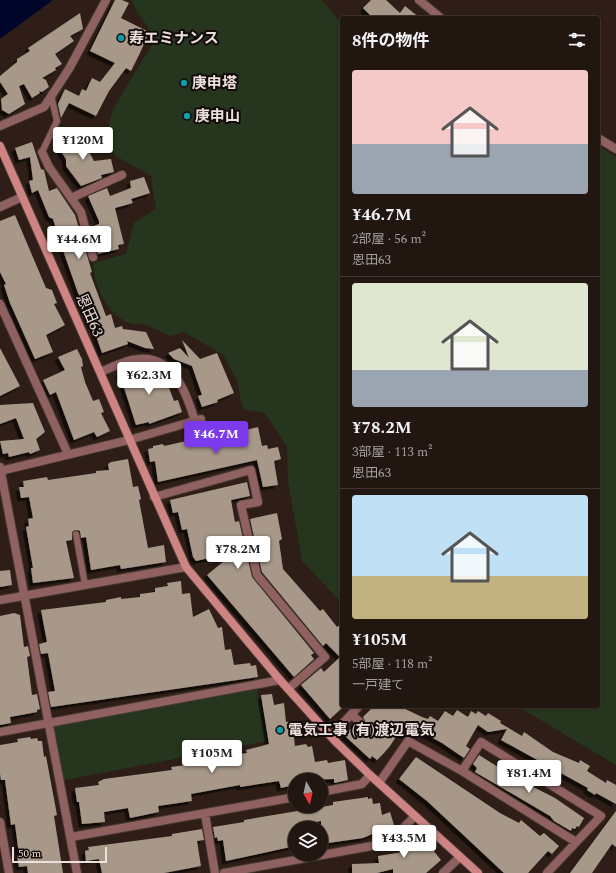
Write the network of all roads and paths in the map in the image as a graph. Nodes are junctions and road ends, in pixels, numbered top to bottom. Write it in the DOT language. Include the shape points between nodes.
graph roads {
  1 [pos="106,0"];
  2 [pos="419,0"];
  3 [pos="439,16"];
  4 [pos="51,95"];
  5 [pos="0,126"];
  6 [pos="600,139"];
  7 [pos="0,146"];
  8 [pos="616,149"];
  9 [pos="42,152"];
  10 [pos="122,174"];
  11 [pos="22,197"];
  12 [pos="71,198"];
  13 [pos="0,207"];
  14 [pos="93,257"];
  15 [pos="0,304"];
  16 [pos="100,372"];
  17 [pos="130,440"];
  18 [pos="68,454"];
  19 [pos="1,469"];
  20 [pos="154,496"];
  21 [pos="76,534"];
  22 [pos="186,567"];
  23 [pos="85,585"];
  24 [pos="24,596"];
  25 [pos="0,600"];
  26 [pos="280,680"];
  27 [pos="288,688"];
  28 [pos="357,708"];
  29 [pos="352,715"];
  30 [pos="360,722"];
  31 [pos="49,723"];
  32 [pos="0,732"];
  33 [pos="331,736"];
  34 [pos="462,771"];
  35 [pos="370,775"];
  36 [pos="379,783"];
  37 [pos="328,791"];
  38 [pos="288,798"];
  39 [pos="205,814"];
  40 [pos="415,816"];
  41 [pos="0,822"];
  42 [pos="70,837"];
  43 [pos="576,842"];
  44 [pos="460,856"];
  45 [pos="9,873"];
  46 [pos="77,873"];
  47 [pos="215,873"];
  48 [pos="224,873"];
  49 [pos="443,873"];
  50 [pos="478,873"];
  51 [pos="547,873"];
  1 -- 4 [label="street" via="69,69"];
  2 -- 3 [label="street"];
  4 -- 5 [label="street" via="44,107"];
  4 -- 9 [label="lane" via="57,121"];
  6 -- 8 [label="street"];
  7 -- 11 [label="street, 恩田63 / 恩田63"];
  9 -- 12 [label="street" via="49,167"];
  10 -- 12 [label="street"];
  11 -- 13 [label="street"];
  11 -- 16 [label="street, 恩田63 / 恩田63"];
  12 -- 14 [label="street" via="81,212"];
  15 -- 18 [label="street"];
  16 -- 17 [label="street, 恩田63 / 恩田63"];
  16 -- 17 [label="street" via="137,359 154,360 167,368 183,386 198,420"];
  17 -- 18 [label="street"];
  17 -- 20 [label="street, 恩田63 / 恩田63"];
  18 -- 19 [label="street"];
  19 -- 24 [label="street"];
  20 -- 22 [label="street, 恩田63"];
  20 -- 27 [label="street" via="251,470 258,502 241,505 257,575 325,657"];
  21 -- 23 [label="lane"];
  22 -- 23 [label="street"];
  22 -- 26 [label="street, 恩田63"];
  23 -- 24 [label="street"];
  24 -- 25 [label="street"];
  24 -- 31 [label="street"];
  26 -- 27 [label="street, 恩田63"];
  26 -- 31 [label="street"];
  27 -- 33 [label="street, 恩田63"];
  28 -- 29 [label="street"];
  29 -- 30 [label="street"];
  29 -- 33 [label="street"];
  31 -- 32 [label="street"];
  31 -- 42 [label="street"];
  33 -- 35 [label="street, 恩田63"];
  34 -- 36 [label="street" via="408,741"];
  34 -- 43 [label="street"];
  34 -- 43 [label="street" via="481,742 601,816"];
  35 -- 36 [label="street, 恩田63"];
  35 -- 37 [label="street" via="362,784"];
  36 -- 40 [label="street, 恩田63"];
  38 -- 39 [label="street"];
  39 -- 42 [label="street"];
  39 -- 47 [label="street"];
  40 -- 44 [label="street, 恩田63"];
  40 -- 48 [label="street" via="397,834 377,845"];
  41 -- 45 [label="street"];
  42 -- 46 [label="street"];
  43 -- 51 [label="street"];
  44 -- 49 [label="street"];
  44 -- 50 [label="street, 恩田63"];
}
